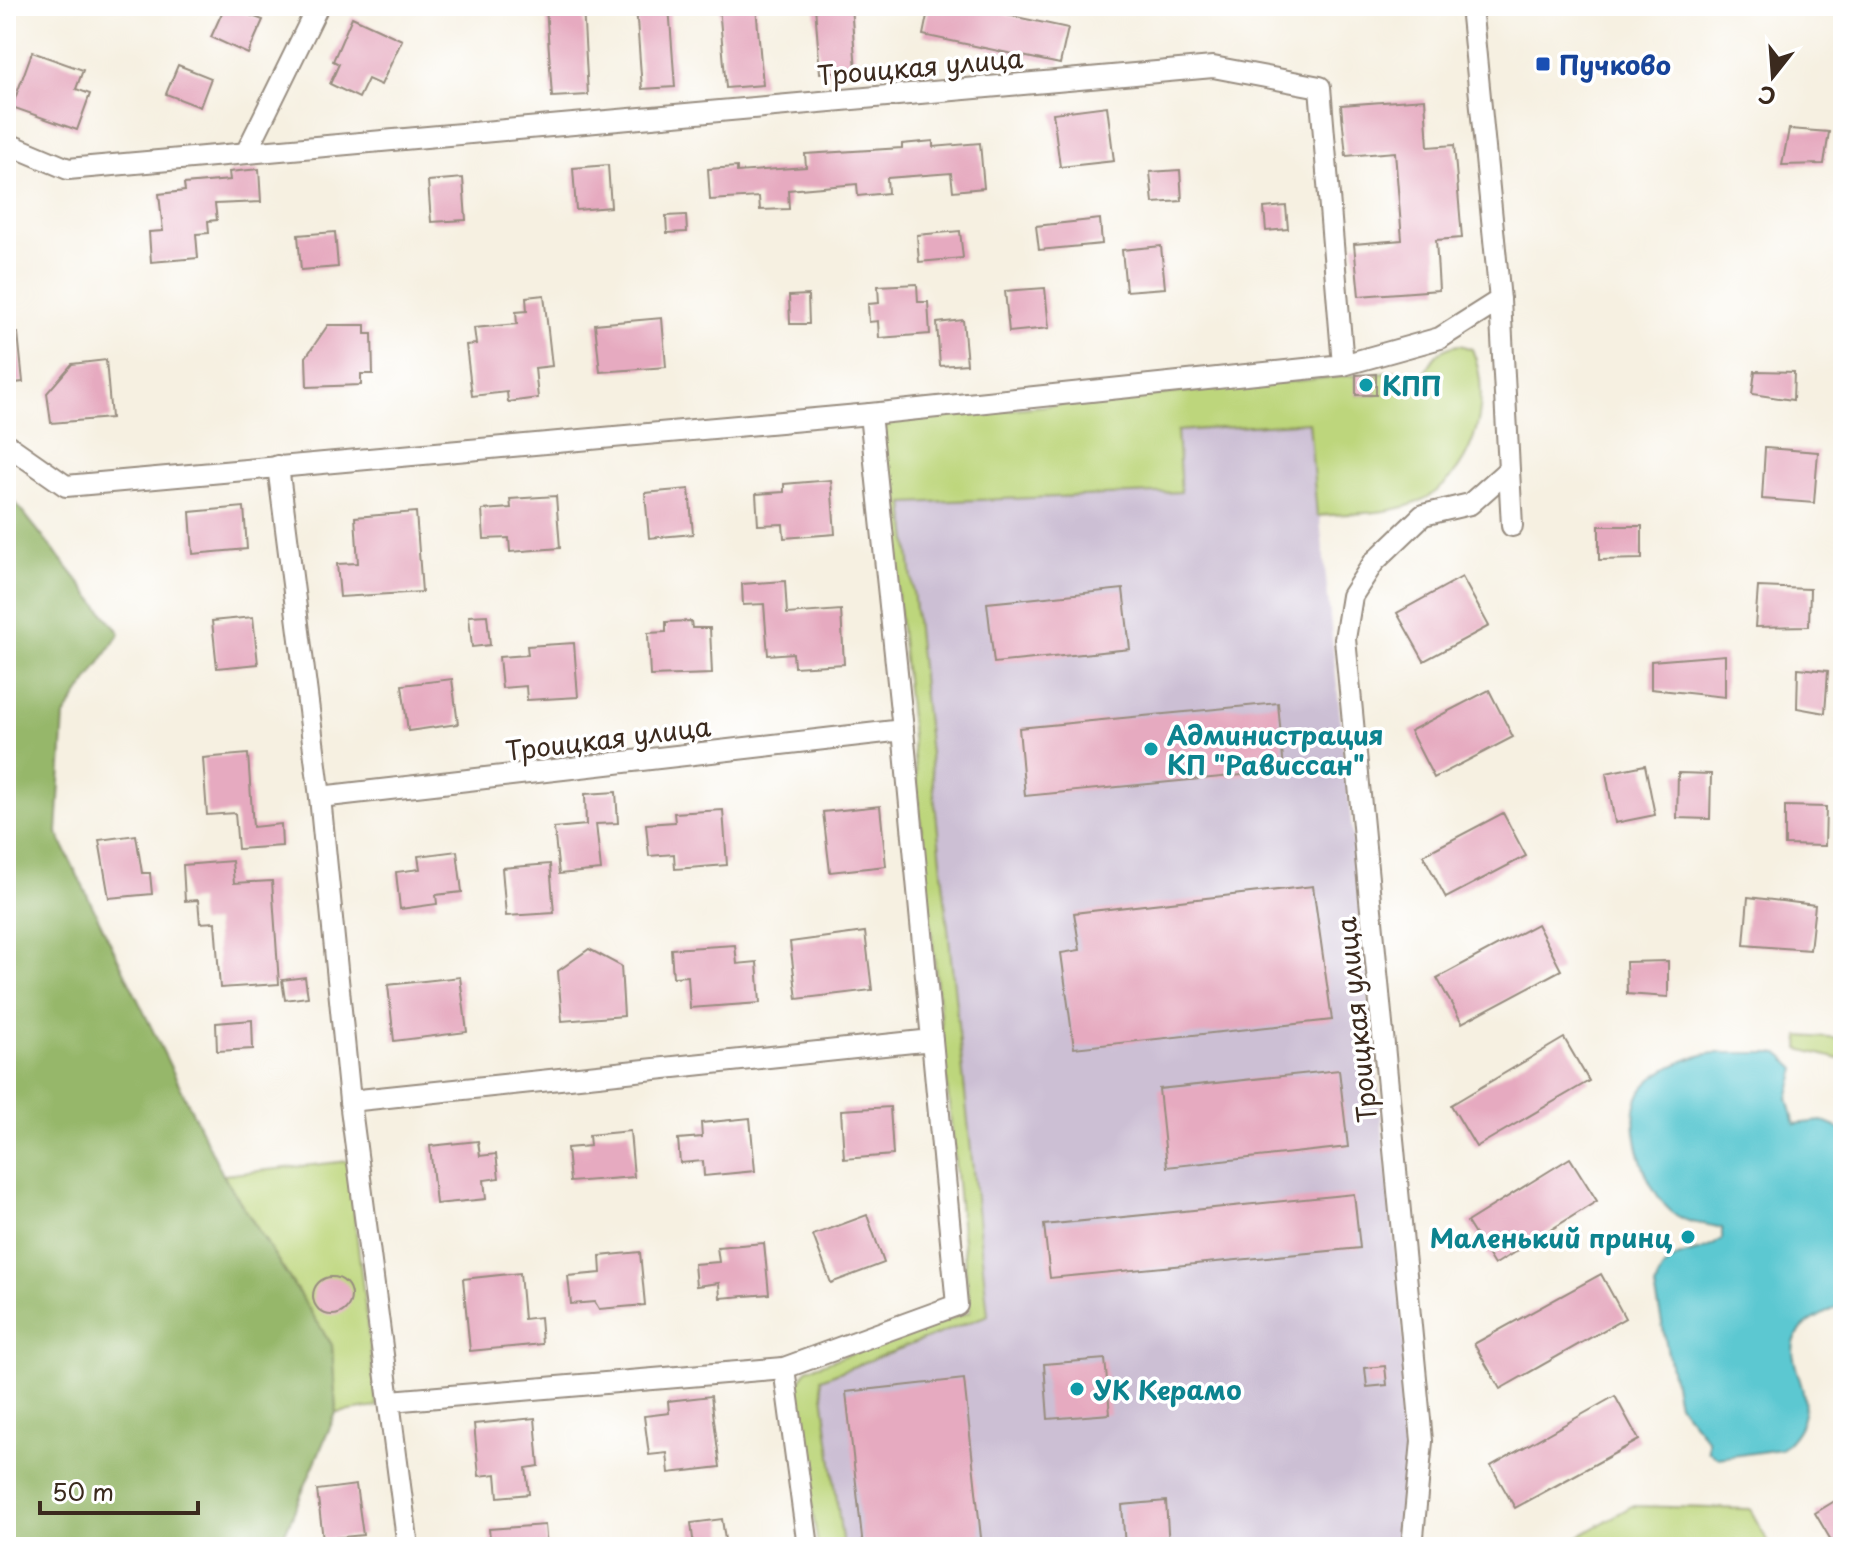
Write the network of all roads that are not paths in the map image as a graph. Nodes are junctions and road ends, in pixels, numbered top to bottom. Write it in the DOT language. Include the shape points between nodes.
graph roads {
  1 [pos="318,6"];
  2 [pos="1471,6"];
  3 [pos="6,143"];
  4 [pos="246,153"];
  5 [pos="1500,300"];
  6 [pos="1343,365"];
  7 [pos="870,414"];
  8 [pos="6,444"];
  9 [pos="278,466"];
  10 [pos="1506,472"];
  11 [pos="1512,526"];
  12 [pos="903,730"];
  13 [pos="320,797"];
  14 [pos="932,1040"];
  15 [pos="350,1101"];
  16 [pos="784,1368"];
  17 [pos="390,1401"];
  18 [pos="408,1547"];
  19 [pos="808,1547"];
  20 [pos="1412,1547"];
  1 -- 4 [label="street"];
  2 -- 5 [label="street"];
  3 -- 4 [label="street, Троицкая улица" via="68,169"];
  4 -- 6 [label="street, Троицкая улица" via="1213,67 1320,87"];
  5 -- 6 [label="street" via="1440,338"];
  5 -- 10 [label="street"];
  6 -- 7 [label="street"];
  7 -- 9 [label="street"];
  7 -- 12 [label="street"];
  8 -- 9 [label="street" via="66,486"];
  9 -- 13 [label="street"];
  10 -- 11 [label="street"];
  10 -- 20 [label="street, Троицкая улица" via="1470,504 1423,515 1374,562 1352,596 1345,639 1422,1441"];
  12 -- 13 [label="street, Троицкая улица"];
  12 -- 14 [label="street"];
  13 -- 15 [label="street"];
  14 -- 15 [label="street"];
  14 -- 16 [label="street" via="957,1305"];
  15 -- 17 [label="street"];
  16 -- 17 [label="street"];
  16 -- 19 [label="street"];
  17 -- 18 [label="street"];
}
